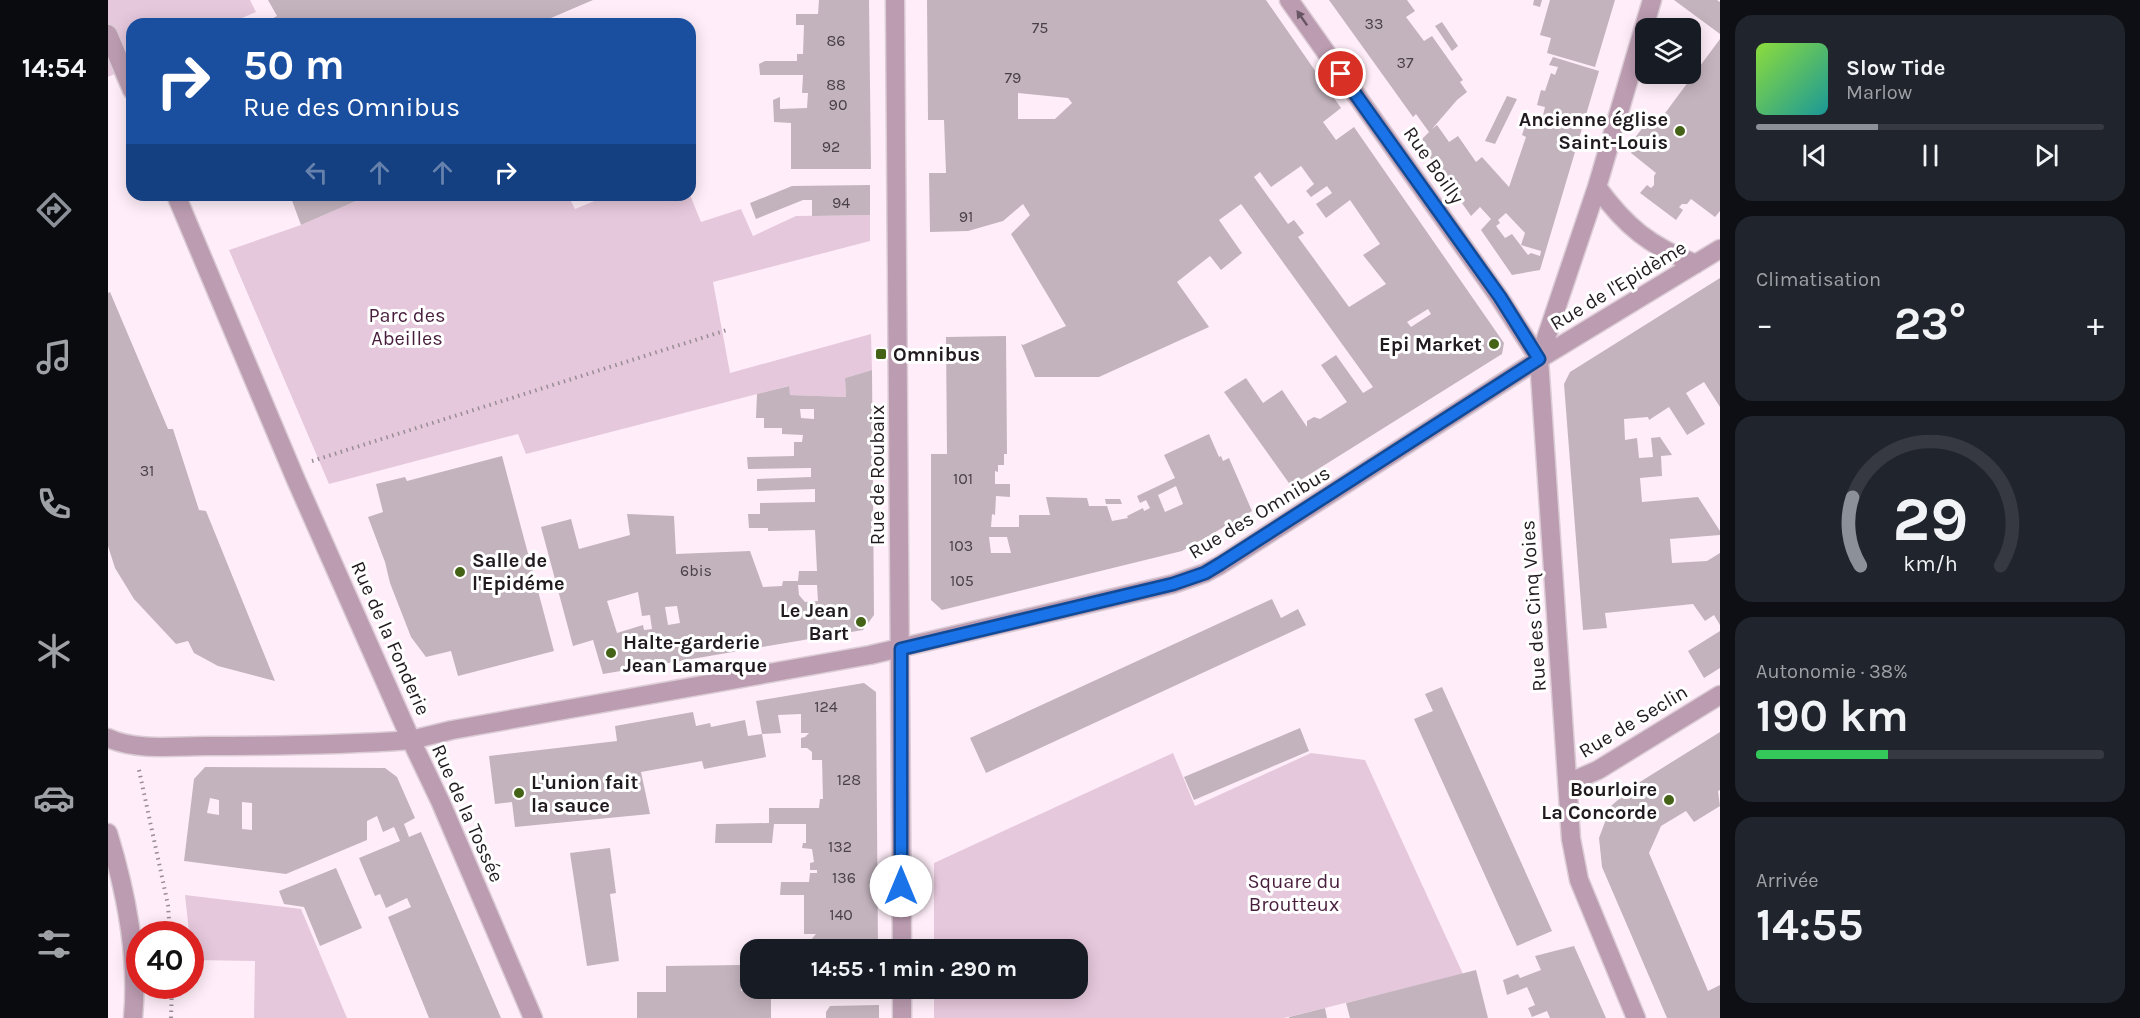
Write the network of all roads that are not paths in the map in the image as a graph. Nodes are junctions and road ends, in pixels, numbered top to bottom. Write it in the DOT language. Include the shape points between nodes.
graph roads {
  1 [pos="896,0"];
  2 [pos="1289,0"];
  3 [pos="1652,0"];
  4 [pos="108,34"];
  5 [pos="126,76"];
  6 [pos="1598,188"];
  7 [pos="179,201"];
  8 [pos="1720,249"];
  9 [pos="1696,264"];
  10 [pos="1539,359"];
  11 [pos="901,649"];
  12 [pos="1720,695"];
  13 [pos="108,738"];
  14 [pos="411,740"];
  15 [pos="1568,783"];
  16 [pos="108,833"];
  17 [pos="902,939"];
  18 [pos="902,999"];
  19 [pos="133,1018"];
  20 [pos="533,1018"];
  21 [pos="902,1018"];
  22 [pos="1636,1018"];
  1 -- 11 [label="street, Rue de Roubaix"];
  10 -- 2 [label="street, Rue Boilly, one-way" via="1500,297"];
  3 -- 6 [label="street, Rue des Cinq Voies"];
  4 -- 5 [label="street"];
  6 -- 9 [label="street" via="1637,233"];
  6 -- 10 [label="street, Rue des Cinq Voies"];
  7 -- 14 [label="street, Rue de la Fonderie"];
  8 -- 9 [label="street, Rue de l'Epidème"];
  9 -- 10 [label="street, Rue de l'Epidème"];
  10 -- 11 [label="street, Rue des Omnibus" via="1205,573"];
  10 -- 15 [label="street, Rue des Cinq Voies"];
  11 -- 14 [label="street, Rue de la Fonderie"];
  11 -- 17 [label="street, Rue de Roubaix"];
  12 -- 15 [label="street, Rue de Seclin" via="1598,770"];
  13 -- 14 [label="street, Rue de la Tossée" via="134,745 323,745"];
  14 -- 20 [label="street, Rue de la Tossée"];
  15 -- 22 [label="street, Rue des Cinq Voies" via="1571,839 1579,880"];
  16 -- 19 [label="street" via="129,920"];
  18 -- 21 [label="street"];
}
